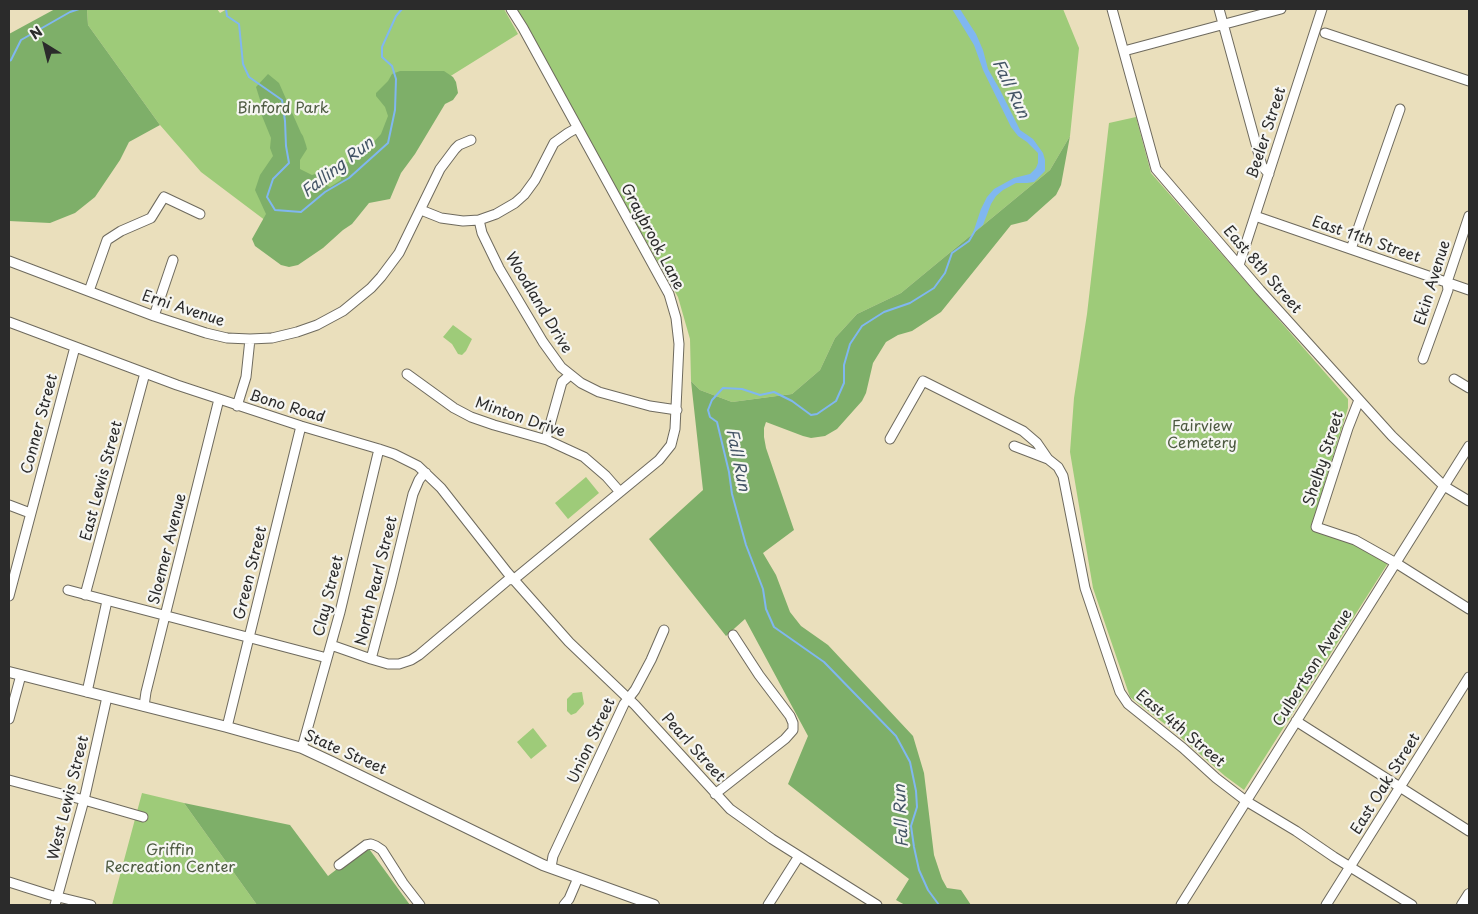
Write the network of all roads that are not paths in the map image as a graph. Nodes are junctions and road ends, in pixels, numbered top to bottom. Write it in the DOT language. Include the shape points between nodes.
graph roads {
  1 [pos="511,9"];
  2 [pos="1112,9"];
  3 [pos="1219,9"];
  4 [pos="1281,9"];
  5 [pos="1322,9"];
  6 [pos="1223,24"];
  7 [pos="1325,33"];
  8 [pos="1124,51"];
  9 [pos="1469,81"];
  10 [pos="1400,109"];
  11 [pos="577,128"];
  12 [pos="471,140"];
  13 [pos="1269,174"];
  14 [pos="421,210"];
  15 [pos="200,214"];
  16 [pos="1255,216"];
  17 [pos="1469,216"];
  18 [pos="479,220"];
  19 [pos="1351,249"];
  20 [pos="173,260"];
  21 [pos="9,261"];
  22 [pos="1239,265"];
  23 [pos="1447,282"];
  24 [pos="1469,290"];
  25 [pos="89,291"];
  26 [pos="154,316"];
  27 [pos="9,322"];
  28 [pos="250,339"];
  29 [pos="75,346"];
  30 [pos="1423,359"];
  31 [pos="145,373"];
  32 [pos="407,374"];
  33 [pos="570,375"];
  34 [pos="1454,379"];
  35 [pos="1469,388"];
  36 [pos="219,399"];
  37 [pos="1359,400"];
  38 [pos="237,406"];
  39 [pos="676,410"];
  40 [pos="301,426"];
  41 [pos="890,439"];
  42 [pos="546,440"];
  43 [pos="1014,446"];
  44 [pos="1469,446"];
  45 [pos="379,449"];
  46 [pos="1048,459"];
  47 [pos="426,473"];
  48 [pos="1444,486"];
  49 [pos="620,492"];
  50 [pos="1469,501"];
  51 [pos="9,505"];
  52 [pos="30,513"];
  53 [pos="1396,563"];
  54 [pos="514,579"];
  55 [pos="68,590"];
  56 [pos="85,595"];
  57 [pos="9,596"];
  58 [pos="107,601"];
  59 [pos="1469,609"];
  60 [pos="166,616"];
  61 [pos="664,630"];
  62 [pos="733,635"];
  63 [pos="249,637"];
  64 [pos="331,645"];
  65 [pos="327,658"];
  66 [pos="371,659"];
  67 [pos="9,672"];
  68 [pos="21,675"];
  69 [pos="1469,677"];
  70 [pos="87,692"];
  71 [pos="107,697"];
  72 [pos="627,698"];
  73 [pos="144,706"];
  74 [pos="9,719"];
  75 [pos="1296,721"];
  76 [pos="226,727"];
  77 [pos="302,748"];
  78 [pos="9,780"];
  79 [pos="1400,787"];
  80 [pos="715,794"];
  81 [pos="84,800"];
  82 [pos="1246,801"];
  83 [pos="142,817"];
  84 [pos="1469,831"];
  85 [pos="799,856"];
  86 [pos="339,865"];
  87 [pos="551,867"];
  88 [pos="1350,867"];
  89 [pos="578,878"];
  90 [pos="9,882"];
  91 [pos="1469,894"];
  92 [pos="57,901"];
  93 [pos="91,905"];
  94 [pos="420,905"];
  95 [pos="564,905"];
  96 [pos="654,905"];
  97 [pos="768,905"];
  98 [pos="876,905"];
  99 [pos="1181,905"];
  100 [pos="1326,905"];
  101 [pos="1412,905"];
  102 [pos="1462,905"];
  1 -- 11 [label="street, Graybrook Lane"];
  2 -- 8 [label="street, East 8th Street"];
  3 -- 6 [label="street"];
  4 -- 6 [label="street"];
  5 -- 13 [label="street, Beeler Street"];
  6 -- 8 [label="street"];
  6 -- 13 [label="street" via="1262,166"];
  7 -- 9 [label="street"];
  8 -- 22 [label="street, East 8th Street" via="1156,169"];
  10 -- 19 [label="street"];
  11 -- 18 [label="street" via="554,143 536,180 524,195 501,212"];
  11 -- 39 [label="street, Graybrook Lane" via="674,306 679,344"];
  12 -- 14 [label="street, Erni Avenue" via="451,153"];
  13 -- 16 [label="street, Beeler Street"];
  14 -- 18 [label="street" via="452,220"];
  14 -- 28 [label="street, Erni Avenue" via="391,266 354,302 317,325 272,338"];
  15 -- 25 [label="street" via="164,197 151,218 107,240"];
  16 -- 19 [label="street, East 11th Street"];
  16 -- 22 [label="street, Beeler Street"];
  17 -- 23 [label="street, Ekin Avenue"];
  18 -- 33 [label="street, Woodland Drive" via="499,268 553,358"];
  19 -- 23 [label="street, East 11th Street"];
  20 -- 26 [label="street"];
  21 -- 25 [label="street, Erni Avenue"];
  22 -- 37 [label="street, East 8th Street"];
  23 -- 24 [label="street, East 11th Street"];
  23 -- 30 [label="street, Ekin Avenue" via="1448,290"];
  25 -- 26 [label="street, Erni Avenue"];
  26 -- 28 [label="street, Erni Avenue" via="206,333"];
  27 -- 29 [label="street, Bono Road"];
  28 -- 38 [label="street" via="246,377"];
  29 -- 31 [label="street, Bono Road"];
  29 -- 52 [label="street, Conner Street"];
  31 -- 36 [label="street, Bono Road"];
  31 -- 56 [label="street, East Lewis Street"];
  32 -- 42 [label="street, Minton Drive" via="470,416"];
  33 -- 39 [label="street, Woodland Drive" via="593,390 612,397"];
  33 -- 42 [label="street" via="562,382"];
  34 -- 35 [label="street"];
  36 -- 38 [label="street, Bono Road"];
  36 -- 60 [label="street, Sloemer Avenue"];
  37 -- 48 [label="street, East 8th Street"];
  37 -- 53 [label="street, Shelby Street" via="1316,527 1356,540"];
  38 -- 40 [label="street, Bono Road"];
  39 -- 49 [label="street, Graybrook Lane" via="676,429 666,453"];
  40 -- 45 [label="street, Bono Road"];
  40 -- 63 [label="street, Green Street"];
  41 -- 46 [label="street" via="923,381 1025,433"];
  42 -- 49 [label="street, Minton Drive" via="584,457"];
  43 -- 46 [label="street, East 4th Street"];
  44 -- 48 [label="street, Culbertson Avenue"];
  45 -- 47 [label="street, Bono Road"];
  45 -- 64 [label="street, Clay Street"];
  46 -- 82 [label="street, East 4th Street" via="1063,476 1085,588 1123,699"];
  47 -- 54 [label="street, Bono Road"];
  47 -- 66 [label="street, North Pearl Street" via="413,494"];
  48 -- 50 [label="street, East 8th Street"];
  48 -- 53 [label="street, Culbertson Avenue"];
  49 -- 54 [label="street, Graybrook Lane"];
  51 -- 52 [label="street"];
  52 -- 57 [label="street, Conner Street"];
  53 -- 59 [label="street"];
  53 -- 75 [label="street, Culbertson Avenue"];
  54 -- 66 [label="street, Graybrook Lane" via="508,580 411,660 388,664"];
  54 -- 72 [label="street, Pearl Street" via="571,644"];
  55 -- 56 [label="street"];
  56 -- 58 [label="street"];
  58 -- 60 [label="street"];
  58 -- 70 [label="street"];
  60 -- 63 [label="street"];
  60 -- 73 [label="street, Sloemer Avenue"];
  61 -- 72 [label="street, Union Street" via="635,690"];
  62 -- 80 [label="street" via="790,716 793,730"];
  63 -- 65 [label="street"];
  63 -- 76 [label="street, Green Street"];
  64 -- 65 [label="street, Clay Street"];
  64 -- 66 [label="street, North Pearl Street"];
  65 -- 77 [label="street, Clay Street"];
  67 -- 68 [label="main road, State Street"];
  68 -- 70 [label="main road, State Street"];
  68 -- 74 [label="street"];
  69 -- 79 [label="street, East Oak Street"];
  70 -- 71 [label="main road, State Street"];
  71 -- 73 [label="main road, State Street"];
  71 -- 81 [label="street, West Lewis Street"];
  72 -- 80 [label="street, Pearl Street"];
  72 -- 87 [label="street, Union Street" via="553,856"];
  73 -- 76 [label="main road, State Street"];
  75 -- 79 [label="street"];
  75 -- 82 [label="street, Culbertson Avenue"];
  76 -- 77 [label="main road, State Street"];
  77 -- 87 [label="main road, State Street"];
  78 -- 81 [label="street"];
  79 -- 84 [label="street"];
  79 -- 88 [label="street, East Oak Street"];
  80 -- 85 [label="street, Pearl Street" via="737,815"];
  81 -- 83 [label="street"];
  81 -- 92 [label="street, West Lewis Street"];
  82 -- 88 [label="street, East 4th Street"];
  82 -- 99 [label="street, Culbertson Avenue"];
  85 -- 97 [label="street"];
  85 -- 98 [label="street, Pearl Street"];
  86 -- 94 [label="street" via="366,845 376,846"];
  87 -- 89 [label="main road, State Street"];
  88 -- 100 [label="street, East Oak Street"];
  88 -- 101 [label="street, East 4th Street"];
  89 -- 95 [label="street"];
  89 -- 96 [label="main road, State Street"];
  90 -- 92 [label="street"];
  91 -- 102 [label="main road"];
  92 -- 93 [label="street"];
}
